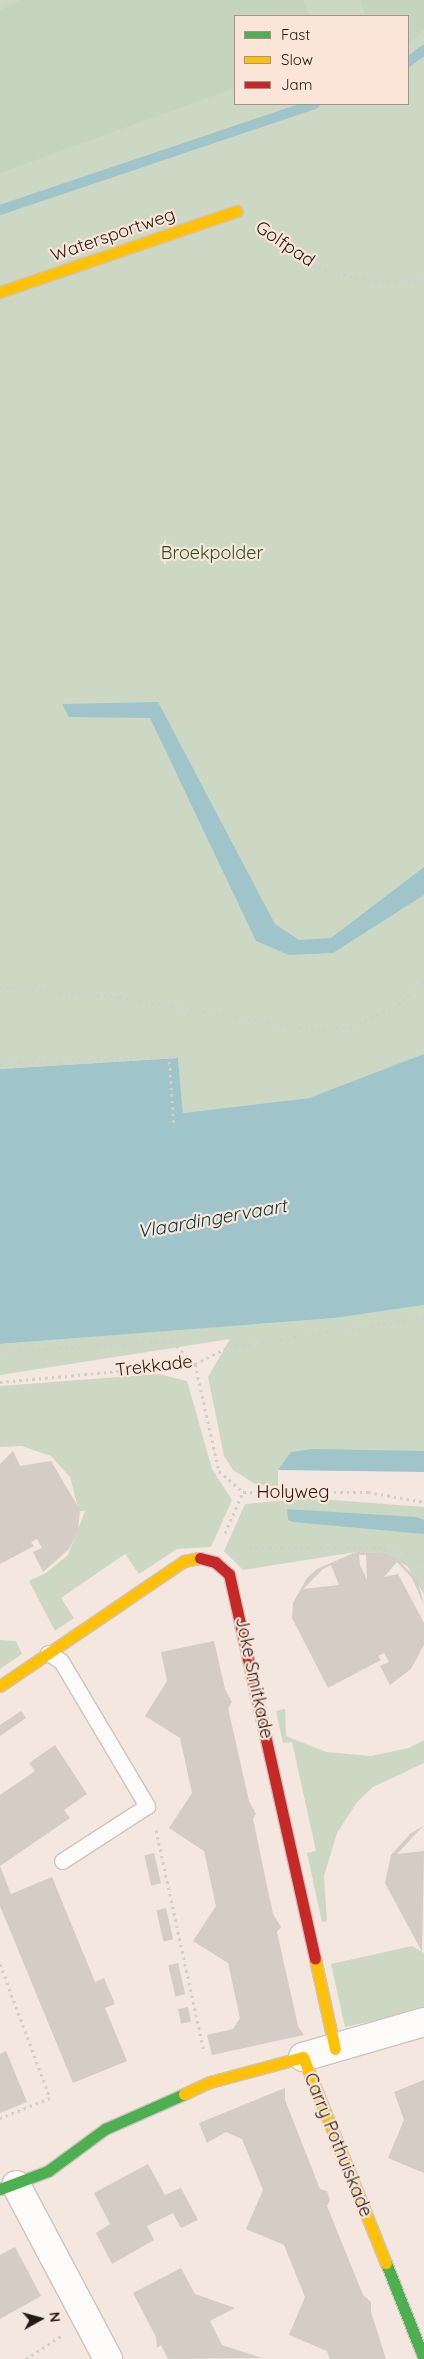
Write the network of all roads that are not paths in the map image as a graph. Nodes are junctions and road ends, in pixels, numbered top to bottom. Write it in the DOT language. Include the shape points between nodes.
graph roads {
  1 [pos="238,211"];
  2 [pos="0,292"];
  3 [pos="48,1653"];
  4 [pos="0,1686"];
  5 [pos="62,1861"];
  6 [pos="424,2022"];
  7 [pos="335,2049"];
  8 [pos="303,2057"];
  9 [pos="8,2187"];
  10 [pos="108,2359"];
  11 [pos="424,2359"];
  1 -- 2 [label="street, Watersportweg"];
  3 -- 4 [label="street, Joke Smitkade"];
  3 -- 5 [label="lane" via="61,1661 147,1806"];
  3 -- 7 [label="street, Joke Smitkade" via="184,1561 196,1558 215,1562 229,1574"];
  6 -- 7 [label="street"];
  7 -- 8 [label="street"];
  8 -- 9 [label="street, Carry Pothuiskade" via="210,2082 104,2129 48,2171"];
  8 -- 11 [label="street, Carry Pothuiskade"];
  9 -- 10 [label="street, Carry Pothuiskade"];
}
